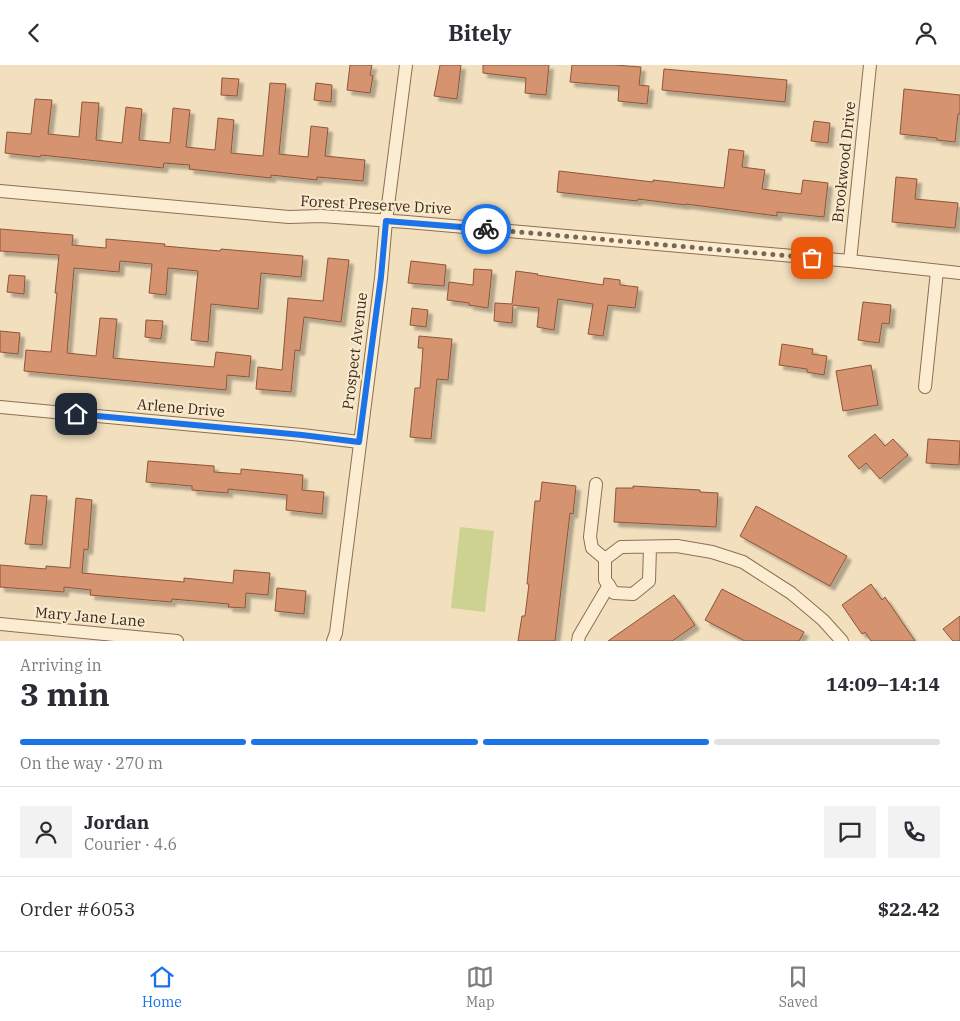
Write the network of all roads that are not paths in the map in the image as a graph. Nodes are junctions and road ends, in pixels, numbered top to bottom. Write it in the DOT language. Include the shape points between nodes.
graph roads {
  1 [pos="406,65"];
  2 [pos="870,65"];
  3 [pos="0,191"];
  4 [pos="386,221"];
  5 [pos="850,261"];
  6 [pos="937,271"];
  7 [pos="960,273"];
  8 [pos="925,387"];
  9 [pos="0,407"];
  10 [pos="359,442"];
  11 [pos="596,484"];
  12 [pos="650,547"];
  13 [pos="606,559"];
  14 [pos="609,585"];
  15 [pos="0,624"];
  16 [pos="177,641"];
  17 [pos="333,641"];
  18 [pos="578,641"];
  19 [pos="842,641"];
  1 -- 4 [label="street, Prospect Avenue"];
  2 -- 5 [label="street, Brookwood Drive"];
  3 -- 4 [label="street, Forest Preserve Drive" via="289,217"];
  4 -- 5 [label="street, Forest Preserve Drive"];
  4 -- 10 [label="street, Prospect Avenue"];
  5 -- 6 [label="street, Forest Preserve Drive"];
  6 -- 7 [label="street, Forest Preserve Drive"];
  6 -- 8 [label="street"];
  9 -- 10 [label="street, Arlene Drive"];
  10 -- 17 [label="street, Prospect Avenue"];
  11 -- 13 [label="street" via="590,537 592,547"];
  12 -- 13 [label="street" via="621,547"];
  12 -- 14 [label="street" via="649,581 633,594 614,593"];
  12 -- 19 [label="street" via="686,547 743,562 791,593"];
  13 -- 14 [label="street" via="605,580"];
  14 -- 18 [label="street"];
  15 -- 16 [label="street, Mary Jane Lane"];
}
